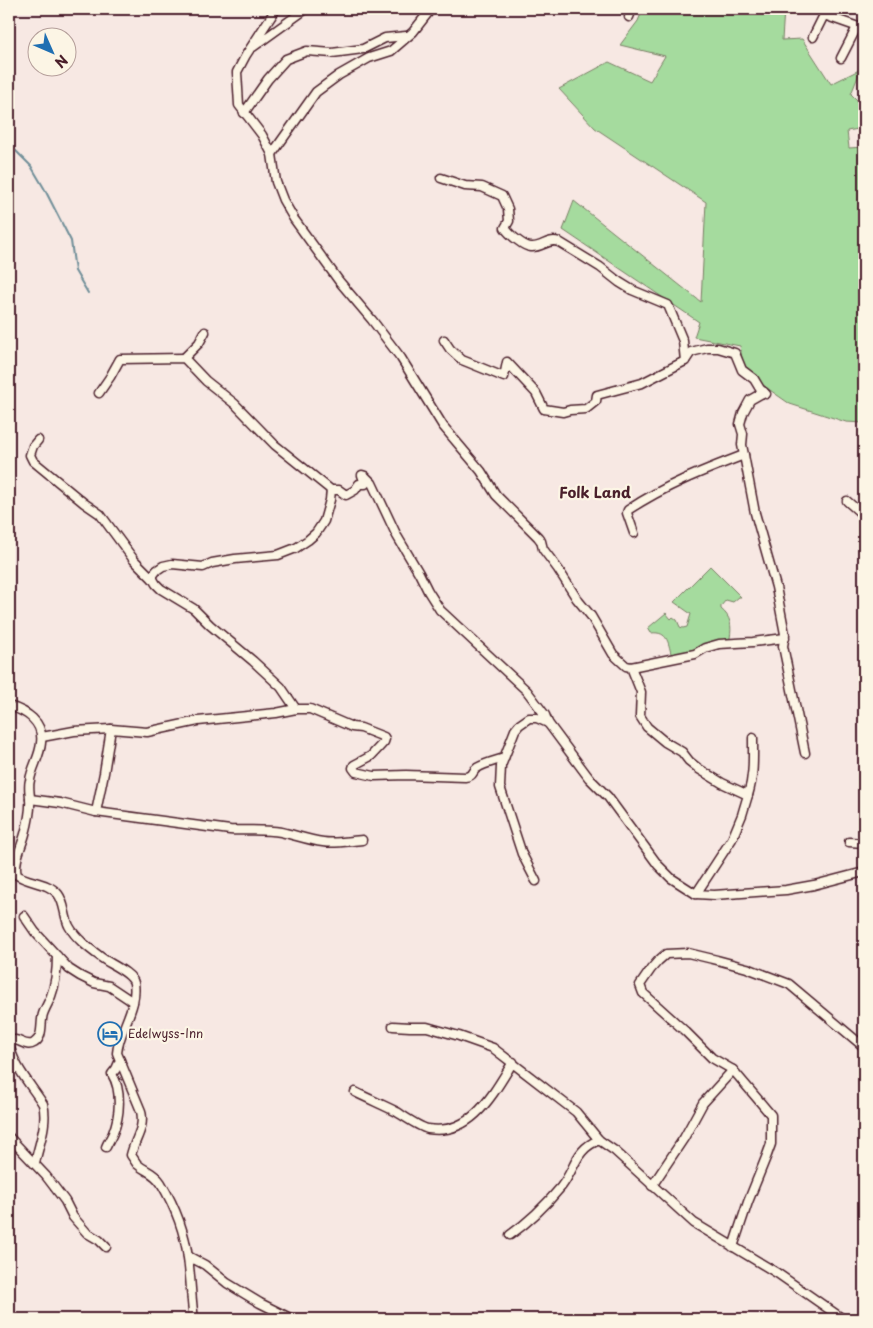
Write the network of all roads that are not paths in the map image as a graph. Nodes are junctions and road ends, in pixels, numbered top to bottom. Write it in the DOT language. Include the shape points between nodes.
graph roads {
  1 [pos="276,9"];
  2 [pos="306,9"];
  3 [pos="431,9"];
  4 [pos="632,9"];
  5 [pos="629,17"];
  6 [pos="860,28"];
  7 [pos="407,36"];
  8 [pos="813,37"];
  9 [pos="248,51"];
  10 [pos="841,58"];
  11 [pos="244,113"];
  12 [pos="272,154"];
  13 [pos="441,178"];
  14 [pos="205,332"];
  15 [pos="444,340"];
  16 [pos="184,358"];
  17 [pos="685,362"];
  18 [pos="98,393"];
  19 [pos="38,440"];
  20 [pos="744,455"];
  21 [pos="331,490"];
  22 [pos="847,501"];
  23 [pos="864,516"];
  24 [pos="634,533"];
  25 [pos="153,580"];
  26 [pos="785,638"];
  27 [pos="631,667"];
  28 [pos="9,706"];
  29 [pos="296,709"];
  30 [pos="548,723"];
  31 [pos="111,729"];
  32 [pos="42,737"];
  33 [pos="752,738"];
  34 [pos="805,753"];
  35 [pos="504,758"];
  36 [pos="748,795"];
  37 [pos="30,799"];
  38 [pos="96,812"];
  39 [pos="362,840"];
  40 [pos="849,842"];
  41 [pos="864,843"];
  42 [pos="864,872"];
  43 [pos="536,881"];
  44 [pos="696,894"];
  45 [pos="24,916"];
  46 [pos="57,956"];
  47 [pos="133,1002"];
  48 [pos="393,1026"];
  49 [pos="864,1047"];
  50 [pos="120,1060"];
  51 [pos="513,1062"];
  52 [pos="733,1070"];
  53 [pos="355,1092"];
  54 [pos="9,1136"];
  55 [pos="599,1140"];
  56 [pos="106,1147"];
  57 [pos="35,1163"];
  58 [pos="652,1186"];
  59 [pos="510,1235"];
  60 [pos="106,1247"];
  61 [pos="733,1247"];
  62 [pos="188,1256"];
  63 [pos="194,1319"];
  64 [pos="292,1319"];
  65 [pos="843,1319"];
  1 -- 9 [label="street"];
  2 -- 9 [label="street"];
  3 -- 7 [label="street"];
  4 -- 5 [label="street"];
  6 -- 8 [label="street" via="824,15"];
  6 -- 10 [label="street"];
  7 -- 11 [label="street" via="385,38 363,49 307,52 286,59"];
  7 -- 12 [label="street" via="390,51 369,58 316,92"];
  9 -- 11 [label="street" via="237,72 238,102"];
  11 -- 12 [label="street"];
  12 -- 27 [label="street" via="276,182 294,220 338,281 401,358 443,426 481,471 496,495 538,537 613,654"];
  13 -- 17 [label="street" via="482,187 502,196 508,209 509,221 505,228 525,245 532,248 554,240 559,242 632,290 668,305 683,341"];
  14 -- 16 [label="street"];
  15 -- 17 [label="street" via="462,360 504,377 507,362 536,394 544,409 563,412 586,409 596,401 597,395 642,383"];
  16 -- 18 [label="street" via="120,359"];
  16 -- 21 [label="street" via="275,445"];
  17 -- 20 [label="street" via="691,352 707,348 735,353 742,370 765,393 750,400 742,416"];
  19 -- 25 [label="street" via="30,455 33,461 100,514"];
  20 -- 24 [label="street" via="663,488 628,510"];
  20 -- 26 [label="street"];
  21 -- 25 [label="street" via="324,521 316,533 296,548 278,555 235,559 203,567 163,566 156,570"];
  21 -- 30 [label="street" via="339,490 346,495 359,484 365,484 362,475 366,476 440,610 527,691"];
  22 -- 23 [label="street"];
  25 -- 29 [label="street" via="161,589 194,609 281,686"];
  26 -- 27 [label="street" via="719,644 695,654"];
  26 -- 34 [label="street" via="783,646"];
  27 -- 36 [label="street" via="641,692 640,716 647,727 682,752 698,769"];
  28 -- 32 [label="street" via="34,719"];
  29 -- 31 [label="street" via="198,721 147,732"];
  29 -- 35 [label="street" via="310,709 384,737 384,742 371,756 353,766 356,772 374,776 465,777 473,774 476,768"];
  30 -- 35 [label="street" via="529,718 519,725"];
  30 -- 44 [label="street" via="589,778 608,796 658,865"];
  31 -- 32 [label="street"];
  31 -- 38 [label="street"];
  32 -- 37 [label="street" via="30,778"];
  33 -- 36 [label="street" via="754,763"];
  35 -- 43 [label="street" via="500,787 522,854"];
  36 -- 44 [label="street" via="732,838"];
  37 -- 38 [label="street"];
  37 -- 47 [label="street" via="16,875 58,894 69,926 79,939 133,979"];
  38 -- 39 [label="street" via="230,830 282,832 326,842"];
  40 -- 41 [label="street"];
  42 -- 44 [label="street" via="786,890"];
  45 -- 46 [label="street"];
  46 -- 47 [label="street" via="80,976 109,986"];
  46 -- 57 [label="street" via="54,987 43,1013 40,1038 30,1045 15,1039 9,1042 22,1073 44,1104 45,1122"];
  47 -- 50 [label="street" via="118,1045"];
  48 -- 51 [label="street" via="427,1027 459,1036 494,1048"];
  49 -- 52 [label="street" via="789,984 747,968 688,952 666,954 640,985 642,993 712,1058"];
  50 -- 56 [label="street" via="112,1074 118,1091 117,1119"];
  50 -- 62 [label="street" via="143,1120 131,1155 136,1163 160,1181 180,1226"];
  51 -- 53 [label="street" via="491,1098 474,1116 452,1129 426,1128"];
  51 -- 55 [label="street" via="576,1112"];
  52 -- 58 [label="street" via="703,1103"];
  52 -- 61 [label="street" via="771,1115 772,1136"];
  54 -- 57 [label="street"];
  55 -- 58 [label="street"];
  55 -- 59 [label="street" via="584,1148 562,1186 533,1217"];
  57 -- 60 [label="street" via="74,1218"];
  58 -- 61 [label="street" via="694,1223"];
  61 -- 65 [label="street"];
  62 -- 63 [label="street"];
  62 -- 64 [label="street" via="260,1304"];
}
